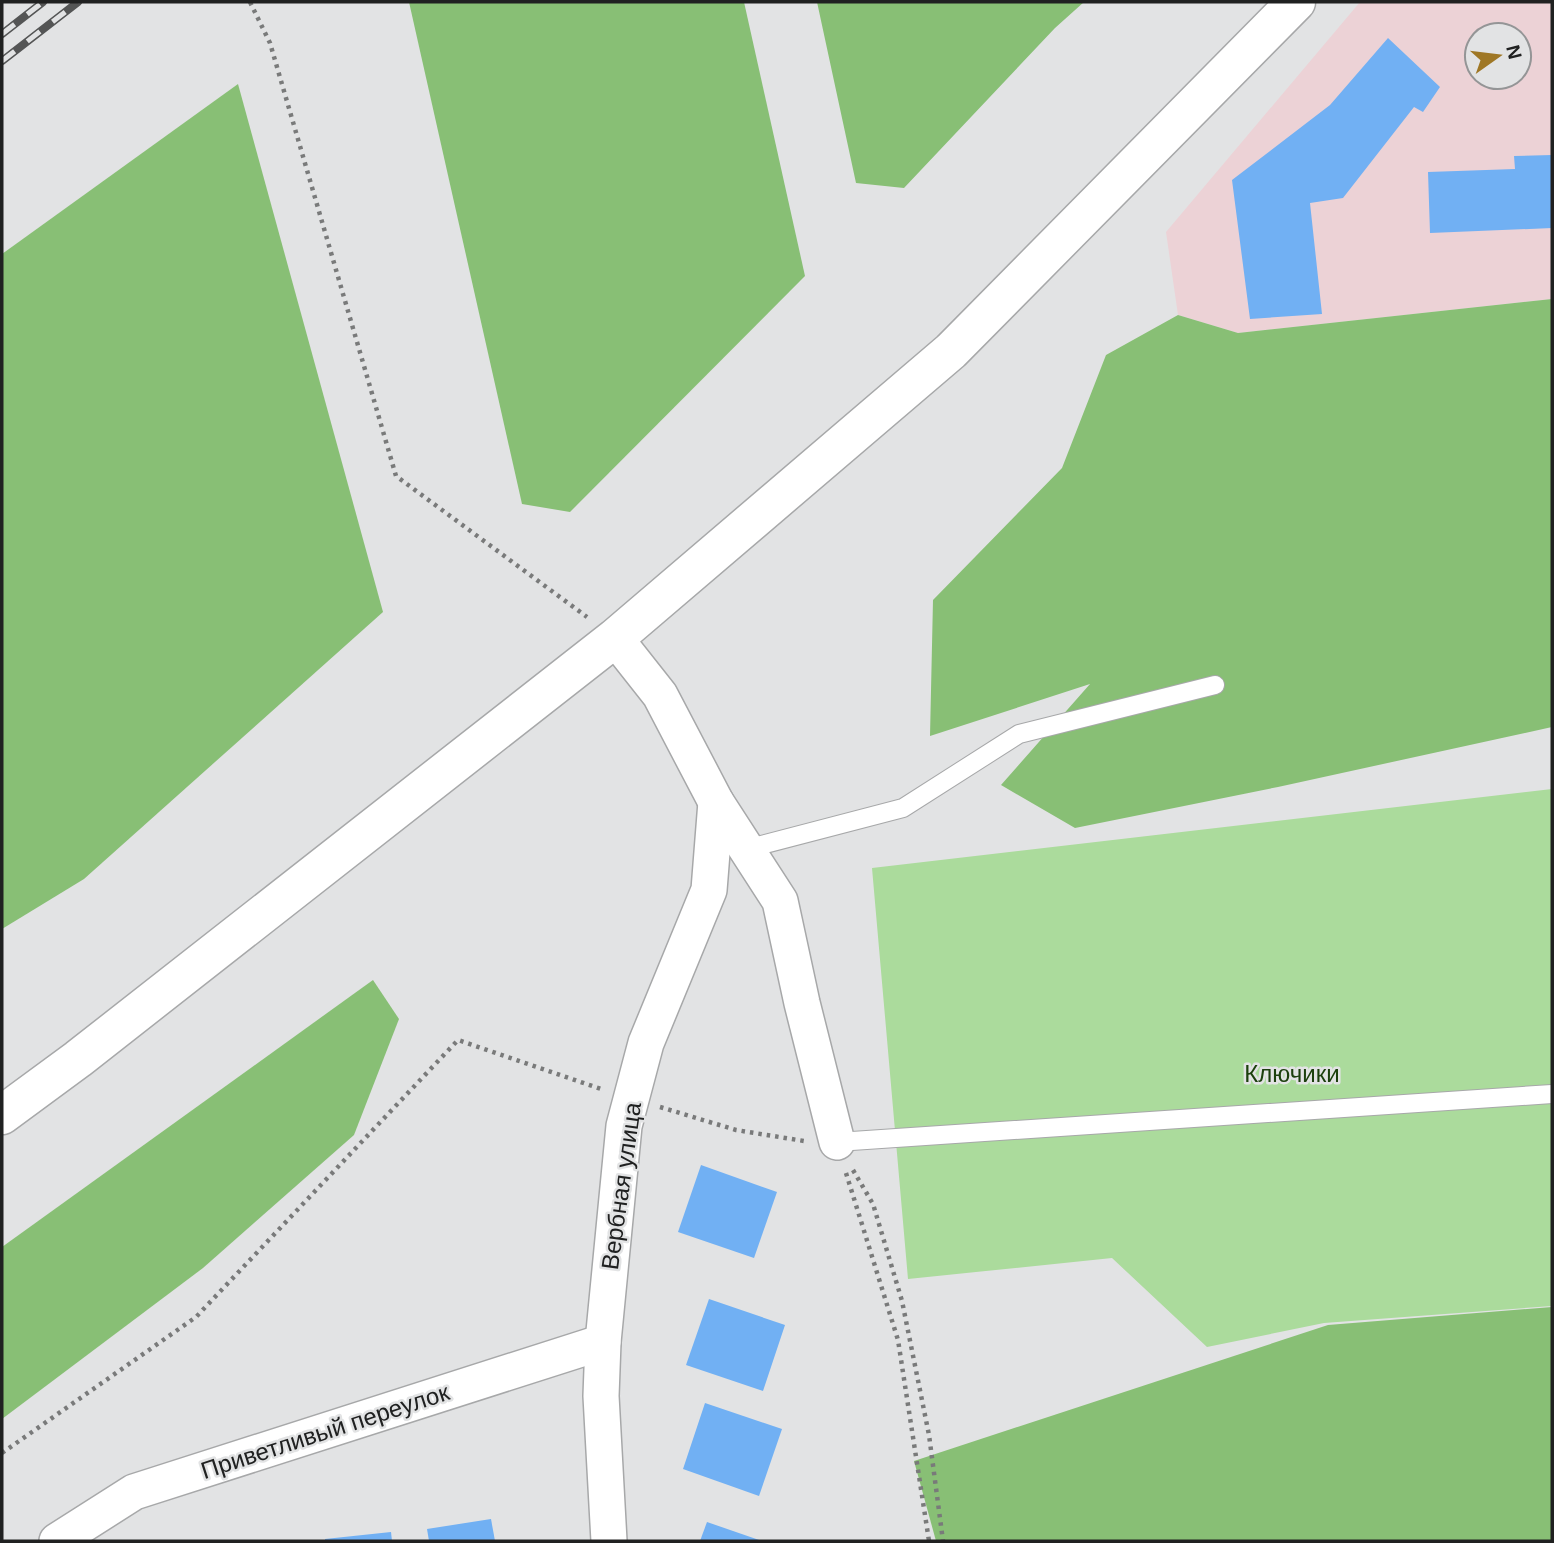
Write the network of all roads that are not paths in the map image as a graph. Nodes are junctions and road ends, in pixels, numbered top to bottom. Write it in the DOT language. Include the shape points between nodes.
graph roads {
  1 [pos="1296,2"];
  2 [pos="615,638"];
  3 [pos="1215,685"];
  4 [pos="716,802"];
  5 [pos="746,849"];
  6 [pos="1552,1094"];
  7 [pos="2,1115"];
  8 [pos="837,1142"];
  9 [pos="603,1342"];
  10 [pos="57,1541"];
  11 [pos="609,1541"];
  1 -- 2 [label="main road" via="951,351"];
  2 -- 4 [label="street" via="660,695"];
  2 -- 7 [label="main road"];
  3 -- 5 [label="lane" via="1019,734 903,808"];
  4 -- 5 [label="street"];
  4 -- 9 [label="street, Вербная улица" via="709,890 646,1043 624,1126"];
  5 -- 8 [label="street" via="780,901"];
  6 -- 8 [label="lane"];
  9 -- 10 [label="street, Приветливый переулок" via="134,1492"];
  9 -- 11 [label="street, Вербная улица" via="601,1396"];
}
